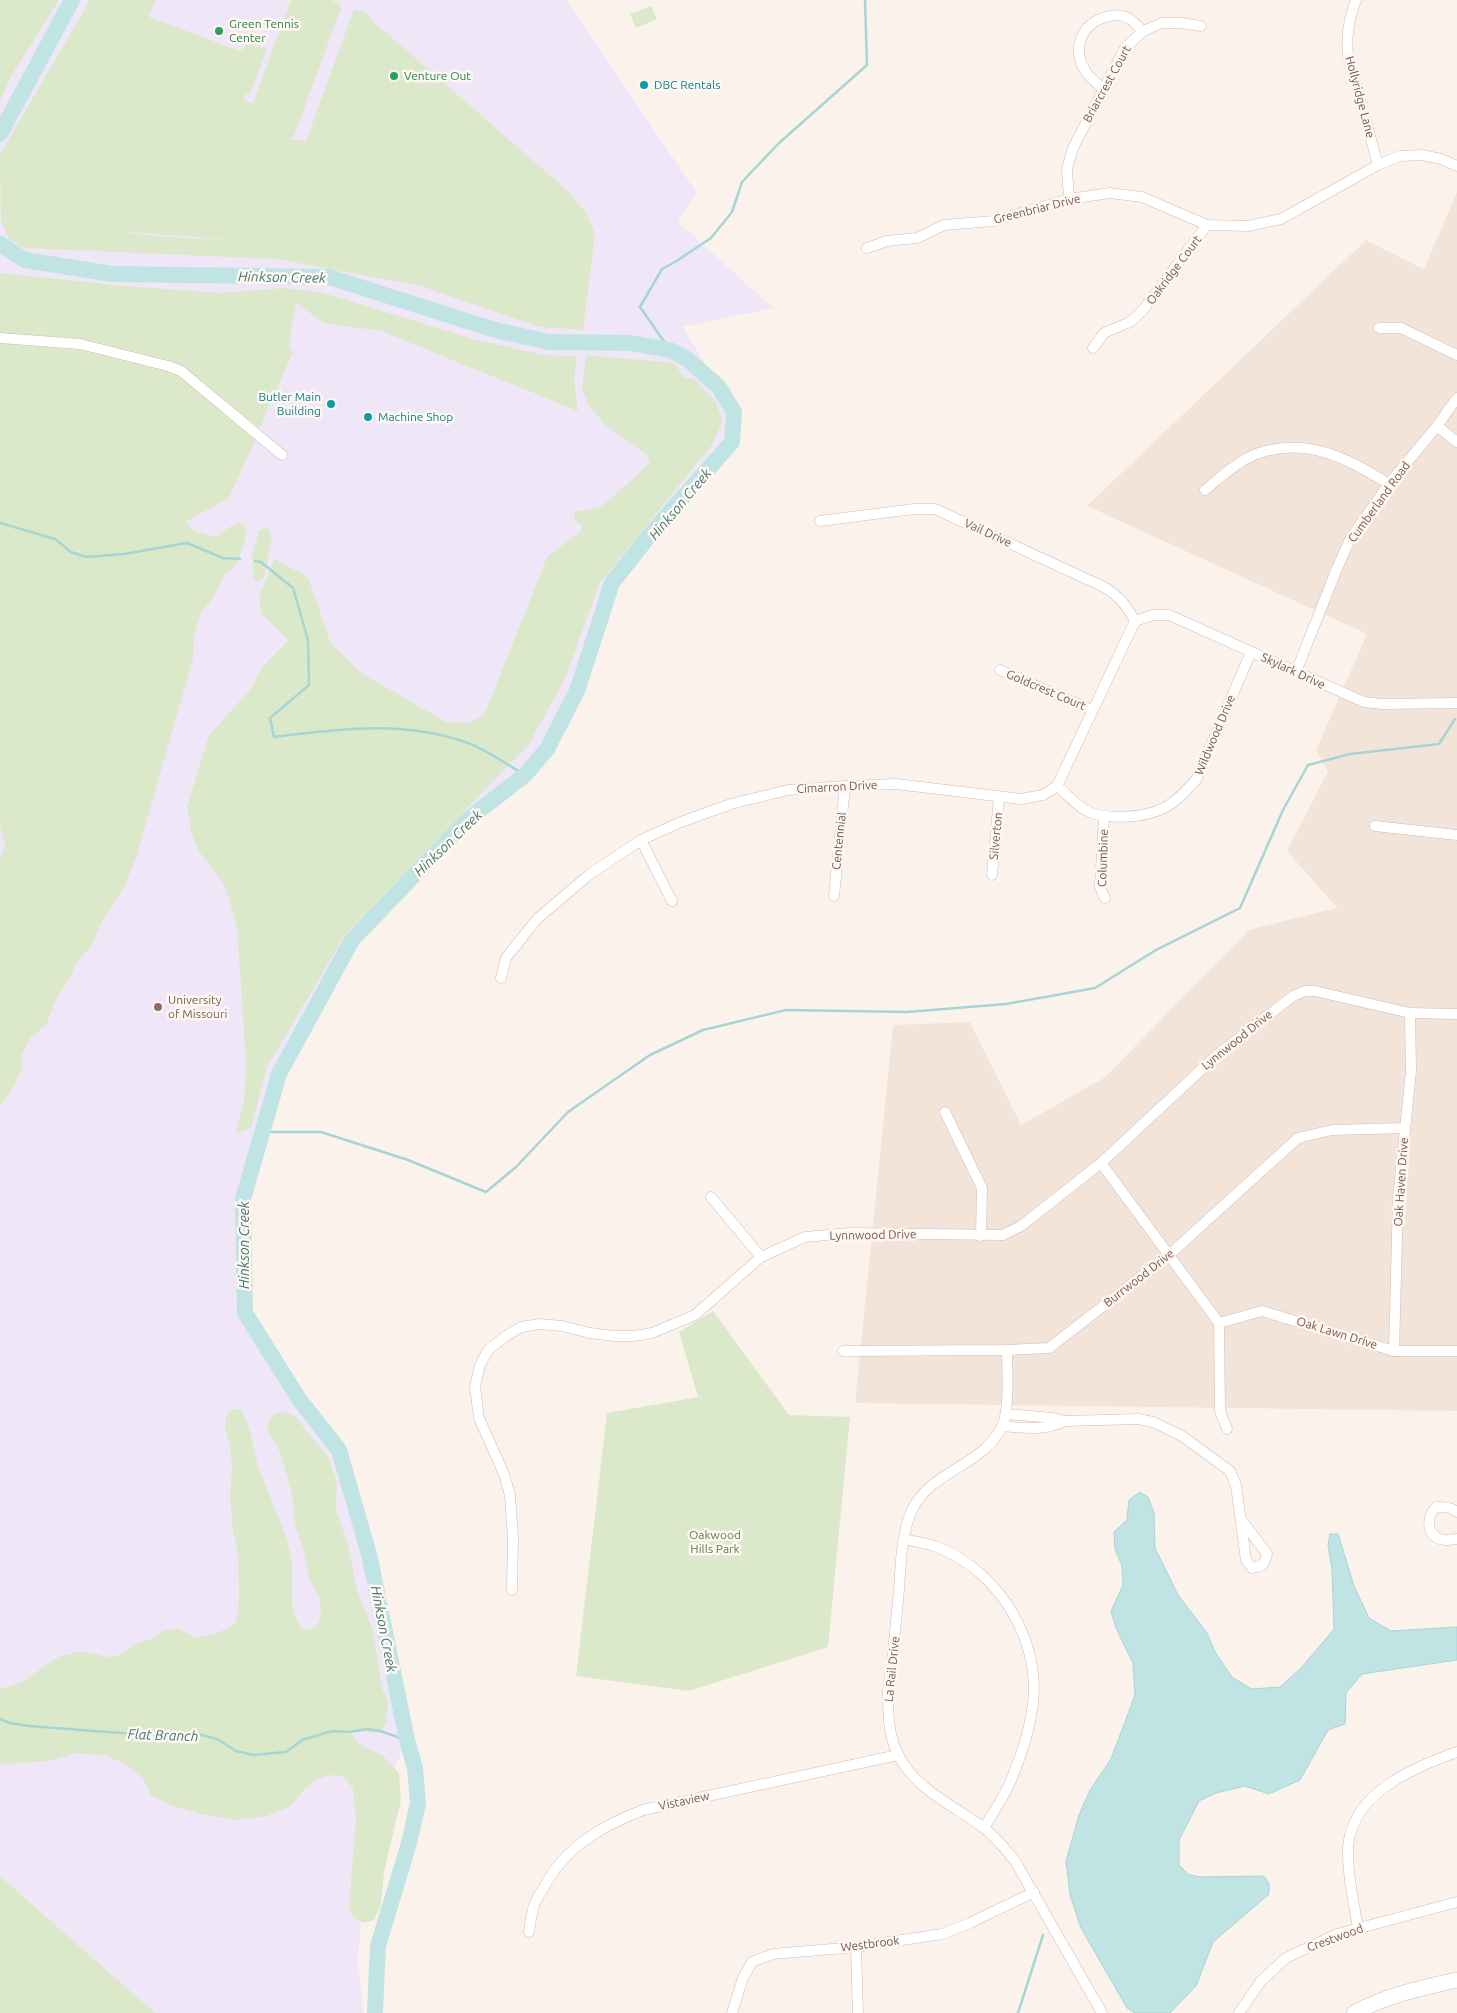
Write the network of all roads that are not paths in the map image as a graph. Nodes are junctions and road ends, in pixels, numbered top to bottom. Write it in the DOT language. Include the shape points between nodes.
graph roads {
  1 [pos="1356,0"];
  2 [pos="1200,26"];
  3 [pos="1143,31"];
  4 [pos="1102,89"];
  5 [pos="1378,165"];
  6 [pos="1457,166"];
  7 [pos="1069,199"];
  8 [pos="1207,226"];
  9 [pos="867,248"];
  10 [pos="1379,328"];
  11 [pos="0,338"];
  12 [pos="1093,348"];
  13 [pos="1457,355"];
  14 [pos="1457,398"];
  15 [pos="1436,426"];
  16 [pos="1457,442"];
  17 [pos="282,456"];
  18 [pos="1390,484"];
  19 [pos="1205,490"];
  20 [pos="820,521"];
  21 [pos="1135,621"];
  22 [pos="1251,652"];
  23 [pos="1000,670"];
  24 [pos="1296,672"];
  25 [pos="1457,703"];
  26 [pos="1092,710"];
  27 [pos="845,786"];
  28 [pos="1057,786"];
  29 [pos="999,797"];
  30 [pos="1104,817"];
  31 [pos="1375,826"];
  32 [pos="1457,835"];
  33 [pos="641,840"];
  34 [pos="992,875"];
  35 [pos="834,896"];
  36 [pos="1104,898"];
  37 [pos="672,901"];
  38 [pos="501,978"];
  39 [pos="1410,1013"];
  40 [pos="1457,1014"];
  41 [pos="946,1112"];
  42 [pos="1405,1128"];
  43 [pos="1101,1163"];
  44 [pos="711,1197"];
  45 [pos="981,1236"];
  46 [pos="1169,1255"];
  47 [pos="761,1257"];
  48 [pos="1219,1323"];
  49 [pos="843,1350"];
  50 [pos="1008,1350"];
  51 [pos="1394,1351"];
  52 [pos="1457,1351"];
  53 [pos="1006,1414"];
  54 [pos="1065,1421"];
  55 [pos="1002,1426"];
  56 [pos="1227,1429"];
  57 [pos="1457,1512"];
  58 [pos="1240,1519"];
  59 [pos="904,1539"];
  60 [pos="1457,1539"];
  61 [pos="512,1590"];
  62 [pos="1457,1752"];
  63 [pos="898,1755"];
  64 [pos="984,1828"];
  65 [pos="1034,1892"];
  66 [pos="1457,1902"];
  67 [pos="1358,1928"];
  68 [pos="529,1932"];
  69 [pos="856,1947"];
  70 [pos="1457,1980"];
  71 [pos="732,2013"];
  72 [pos="858,2013"];
  73 [pos="1102,2013"];
  74 [pos="1239,2013"];
  75 [pos="1354,2013"];
  1 -- 5 [label="street, Hollyridge Lane" via="1346,39 1348,56"];
  2 -- 3 [label="street, Briarcrest Court" via="1162,23"];
  3 -- 4 [label="street, Briarcrest Court" via="1125,48"];
  3 -- 4 [label="street" via="1128,17 1113,15 1097,19 1086,28 1080,41 1079,56 1086,72"];
  4 -- 7 [label="street, Briarcrest Court" via="1073,148 1067,169"];
  5 -- 6 [label="street, Greenbriar Drive" via="1400,156 1422,155"];
  5 -- 8 [label="street, Greenbriar Drive" via="1280,219 1248,226"];
  7 -- 8 [label="street, Greenbriar Drive" via="1110,193 1142,197"];
  7 -- 9 [label="street, Greenbriar Drive" via="994,221 944,225 917,238 887,241"];
  8 -- 12 [label="street, Oakridge Court" via="1143,310 1130,322 1104,333"];
  10 -- 13 [label="street" via="1401,328"];
  11 -- 17 [label="street" via="80,344 168,366 181,372"];
  14 -- 15 [label="street, Cumberland Road"];
  15 -- 16 [label="street"];
  15 -- 18 [label="street, Cumberland Road"];
  18 -- 19 [label="street" via="1336,455 1287,447 1258,453"];
  18 -- 24 [label="street, Cumberland Road" via="1350,539"];
  20 -- 21 [label="street, Vail Drive" via="935,509 1104,587 1117,595"];
  21 -- 22 [label="street, Skylark Drive" via="1153,615 1169,615"];
  21 -- 26 [label="street"];
  22 -- 24 [label="street, Skylark Drive"];
  22 -- 30 [label="street, Wildwood Drive" via="1196,780 1164,809"];
  23 -- 26 [label="street, Goldcrest Court"];
  24 -- 25 [label="street, Skylark Drive" via="1364,702"];
  26 -- 28 [label="street"];
  27 -- 29 [label="street, Cimarron Drive" via="896,784"];
  27 -- 33 [label="street, Cimarron Drive" via="788,790 731,804"];
  27 -- 35 [label="street, Centennial"];
  28 -- 29 [label="street, Cimarron Drive" via="1043,795 1020,799"];
  28 -- 30 [label="street, Wildwood Drive" via="1084,809"];
  29 -- 34 [label="street, Silverton"];
  30 -- 36 [label="street, Columbine" via="1100,887"];
  31 -- 32 [label="street"];
  33 -- 37 [label="street"];
  33 -- 38 [label="street, Cimarron Drive" via="590,874 538,919 506,958"];
  39 -- 40 [label="street, Lynnwood Drive"];
  39 -- 42 [label="street, Oak Haven Drive" via="1410,1071"];
  39 -- 43 [label="street, Lynnwood Drive" via="1315,991 1293,996 1217,1055"];
  41 -- 45 [label="street" via="982,1188"];
  42 -- 46 [label="street, Burrwood Drive" via="1332,1130 1298,1138"];
  42 -- 51 [label="street, Oak Haven Drive" via="1398,1198"];
  43 -- 45 [label="street, Lynnwood Drive" via="1021,1226 1003,1235"];
  43 -- 46 [label="street"];
  44 -- 47 [label="street"];
  45 -- 47 [label="street, Lynnwood Drive" via="850,1233 805,1237"];
  46 -- 48 [label="street"];
  46 -- 50 [label="street, Burrwood Drive" via="1049,1348"];
  47 -- 61 [label="street, Lynnwood Drive" via="695,1315 652,1333 614,1336 540,1324 521,1326 488,1350 480,1365 475,1387 476,1402 479,1418 510,1495"];
  48 -- 51 [label="street, Oak Lawn Drive" via="1262,1311"];
  48 -- 56 [label="street" via="1220,1411"];
  49 -- 50 [label="street, Burrwood Drive"];
  50 -- 53 [label="street, La Rail Drive"];
  51 -- 52 [label="street, Oak Lawn Drive"];
  53 -- 54 [label="street"];
  53 -- 55 [label="street, La Rail Drive"];
  54 -- 55 [label="street" via="1038,1429"];
  54 -- 58 [label="street" via="1138,1419 1153,1422 1182,1436 1230,1471 1236,1485"];
  55 -- 59 [label="street, La Rail Drive" via="985,1449 924,1491 912,1510"];
  57 -- 60 [label="street" via="1436,1507 1428,1522 1436,1536 1444,1540"];
  59 -- 63 [label="street, La Rail Drive" via="888,1691 890,1725"];
  59 -- 64 [label="street" via="937,1547 982,1575 1012,1611 1028,1648 1034,1694 1032,1716 1009,1786"];
  62 -- 67 [label="street" via="1431,1762 1382,1789 1365,1805 1355,1822 1348,1841"];
  63 -- 64 [label="street, La Rail Drive" via="921,1784"];
  63 -- 68 [label="street, Vistaview" via="642,1810 614,1821 585,1838 548,1878 533,1908"];
  64 -- 65 [label="street, La Rail Drive" via="1015,1861"];
  65 -- 69 [label="street, Westbrook" via="942,1934"];
  65 -- 73 [label="street, La Rail Drive"];
  66 -- 67 [label="street, Crestwood"];
  67 -- 74 [label="street, Crestwood" via="1317,1942 1286,1958 1261,1981"];
  69 -- 71 [label="street, Westbrook" via="774,1954 752,1962 743,1978"];
  69 -- 72 [label="street"];
  70 -- 75 [label="street" via="1404,1992"];
}
